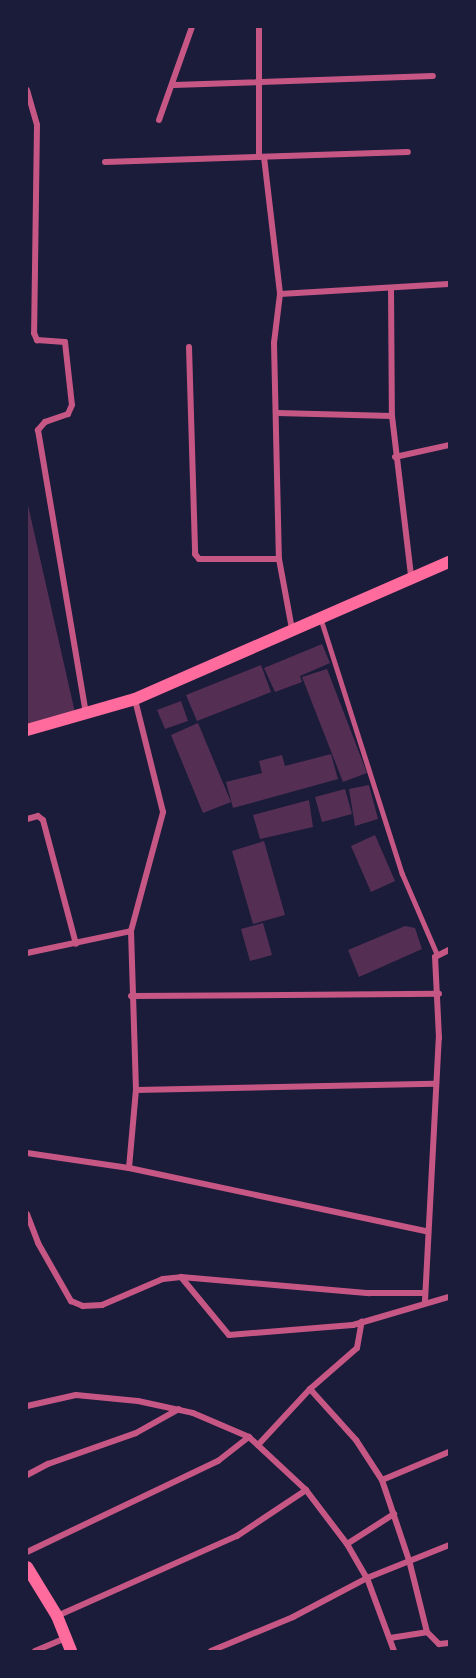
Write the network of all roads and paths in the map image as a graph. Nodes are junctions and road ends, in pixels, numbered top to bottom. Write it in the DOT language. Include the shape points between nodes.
graph roads {
  1 [pos="192,27"];
  2 [pos="259,27"];
  3 [pos="433,76"];
  4 [pos="259,82"];
  5 [pos="174,85"];
  6 [pos="27,90"];
  7 [pos="159,120"];
  8 [pos="408,152"];
  9 [pos="262,157"];
  10 [pos="105,162"];
  11 [pos="449,284"];
  12 [pos="391,288"];
  13 [pos="280,294"];
  14 [pos="31,309"];
  15 [pos="189,347"];
  16 [pos="277,413"];
  17 [pos="392,416"];
  18 [pos="449,445"];
  19 [pos="395,457"];
  20 [pos="279,559"];
  21 [pos="449,562"];
  22 [pos="411,576"];
  23 [pos="320,617"];
  24 [pos="292,629"];
  25 [pos="135,699"];
  26 [pos="87,715"];
  27 [pos="27,730"];
  28 [pos="27,819"];
  29 [pos="131,932"];
  30 [pos="76,944"];
  31 [pos="443,952"];
  32 [pos="27,953"];
  33 [pos="439,994"];
  34 [pos="131,996"];
  35 [pos="434,1084"];
  36 [pos="136,1090"];
  37 [pos="27,1154"];
  38 [pos="129,1168"];
  39 [pos="27,1214"];
  40 [pos="426,1231"];
  41 [pos="181,1277"];
  42 [pos="425,1293"];
  43 [pos="449,1297"];
  44 [pos="425,1301"];
  45 [pos="362,1322"];
  46 [pos="310,1389"];
  47 [pos="27,1406"];
  48 [pos="179,1409"];
  49 [pos="249,1437"];
  50 [pos="258,1445"];
  51 [pos="449,1452"];
  52 [pos="27,1476"];
  53 [pos="382,1480"];
  54 [pos="306,1490"];
  55 [pos="394,1514"];
  56 [pos="347,1544"];
  57 [pos="449,1545"];
  58 [pos="27,1552"];
  59 [pos="410,1560"];
  60 [pos="27,1567"];
  61 [pos="367,1578"];
  62 [pos="57,1616"];
  63 [pos="427,1632"];
  64 [pos="66,1638"];
  65 [pos="390,1638"];
  66 [pos="449,1643"];
  67 [pos="35,1651"];
  68 [pos="72,1651"];
  69 [pos="211,1651"];
  70 [pos="394,1651"];
  1 -- 5 [label="street"];
  2 -- 4 [label="street"];
  3 -- 4 [label="street"];
  4 -- 5 [label="street"];
  4 -- 9 [label="street"];
  5 -- 7 [label="street"];
  6 -- 14 [label="street" via="37,125"];
  8 -- 9 [label="street"];
  9 -- 10 [label="street"];
  9 -- 13 [label="street"];
  11 -- 12 [label="street"];
  12 -- 13 [label="street"];
  12 -- 17 [label="street"];
  13 -- 16 [label="street" via="274,343"];
  14 -- 26 [label="street" via="37,340 65,342 72,411 38,429"];
  15 -- 20 [label="street" via="195,554 199,559"];
  16 -- 17 [label="street"];
  16 -- 20 [label="street"];
  17 -- 19 [label="street"];
  18 -- 19 [label="street"];
  19 -- 22 [label="street"];
  20 -- 24 [label="street"];
  21 -- 22 [label="main road"];
  22 -- 23 [label="main road"];
  23 -- 24 [label="main road"];
  23 -- 31 [label="lane" via="402,873"];
  24 -- 25 [label="main road"];
  25 -- 26 [label="main road"];
  25 -- 29 [label="street" via="163,812"];
  26 -- 27 [label="main road"];
  28 -- 30 [label="street" via="38,816 43,820"];
  29 -- 30 [label="street"];
  29 -- 34 [label="street"];
  30 -- 32 [label="street"];
  31 -- 33 [label="street"];
  33 -- 34 [label="street"];
  33 -- 35 [label="street"];
  34 -- 36 [label="street"];
  35 -- 36 [label="street"];
  35 -- 40 [label="street"];
  36 -- 38 [label="street"];
  37 -- 38 [label="street"];
  38 -- 40 [label="street"];
  39 -- 41 [label="street" via="70,1301 83,1306 102,1305 163,1279"];
  40 -- 42 [label="street"];
  41 -- 42 [label="street" via="369,1293"];
  41 -- 45 [label="street" via="229,1335"];
  42 -- 44 [label="street"];
  43 -- 44 [label="street"];
  44 -- 45 [label="street"];
  45 -- 46 [label="street" via="357,1348"];
  46 -- 50 [label="street"];
  46 -- 53 [label="street" via="356,1440"];
  47 -- 48 [label="street" via="76,1395"];
  48 -- 49 [label="street"];
  48 -- 52 [label="street" via="136,1433 48,1464"];
  49 -- 50 [label="street"];
  49 -- 58 [label="street" via="218,1461"];
  50 -- 54 [label="street"];
  51 -- 53 [label="street"];
  53 -- 55 [label="street"];
  54 -- 56 [label="street"];
  54 -- 62 [label="street" via="237,1536"];
  55 -- 56 [label="street"];
  55 -- 59 [label="street"];
  56 -- 61 [label="street"];
  57 -- 59 [label="street"];
  59 -- 61 [label="street"];
  59 -- 63 [label="street"];
  60 -- 62 [label="main road"];
  61 -- 65 [label="street"];
  61 -- 69 [label="street" via="293,1617"];
  62 -- 64 [label="main road"];
  63 -- 65 [label="street"];
  63 -- 66 [label="street" via="439,1644"];
  64 -- 67 [label="street"];
  64 -- 68 [label="main road"];
  65 -- 70 [label="street"];
}
